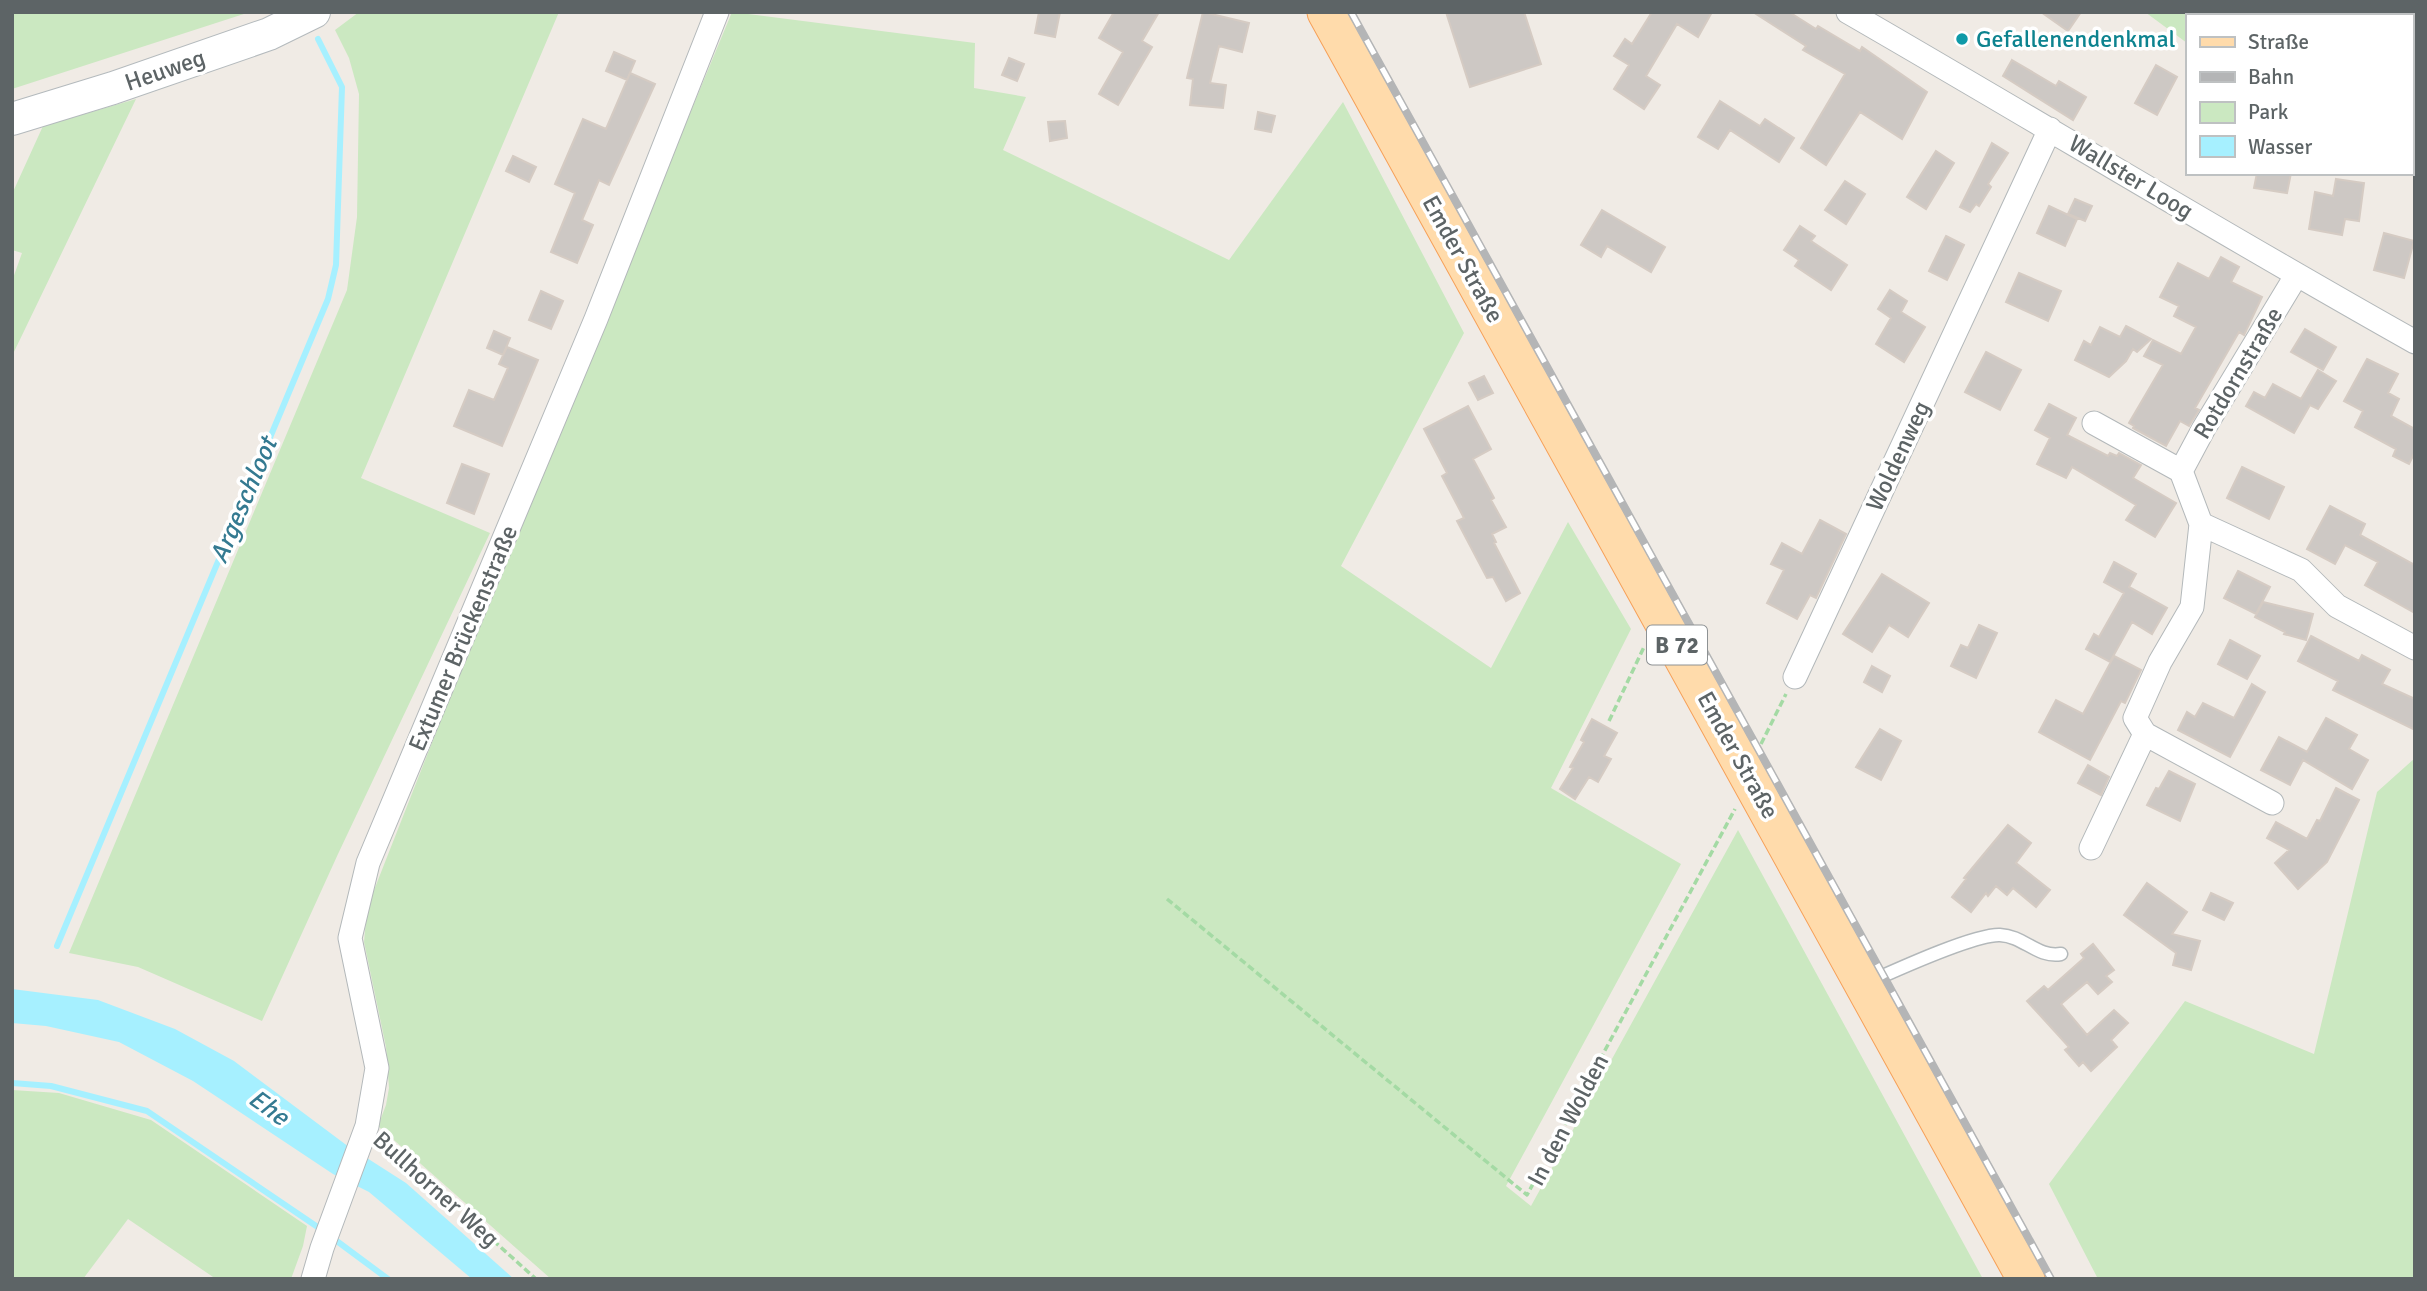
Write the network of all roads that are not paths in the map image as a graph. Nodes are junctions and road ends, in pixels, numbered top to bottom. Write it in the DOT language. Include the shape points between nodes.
graph roads {
  1 [pos="314,12"];
  2 [pos="717,12"];
  3 [pos="1326,12"];
  4 [pos="1848,12"];
  5 [pos="12,119"];
  6 [pos="2050,129"];
  7 [pos="2297,276"];
  8 [pos="2415,342"];
  9 [pos="2094,423"];
  10 [pos="2181,471"];
  11 [pos="2201,524"];
  12 [pos="2415,648"];
  13 [pos="1795,677"];
  14 [pos="2145,734"];
  15 [pos="2272,803"];
  16 [pos="2091,848"];
  17 [pos="2061,954"];
  18 [pos="1863,985"];
  19 [pos="313,1279"];
  20 [pos="2026,1279"];
  1 -- 5 [label="street, Heuweg" via="269,34"];
  2 -- 19 [label="street, Extumer Brückenstraße" via="596,319 368,863 350,938 377,1068 365,1132"];
  3 -- 18 [label="main road, Emder Straße / B 72"];
  4 -- 6 [label="street, Wallster Loog"];
  6 -- 7 [label="street, Wallster Loog"];
  6 -- 13 [label="street, Woldenweg"];
  7 -- 8 [label="street, Wallster Loog"];
  7 -- 10 [label="street, Rotdornstraße"];
  9 -- 10 [label="street"];
  10 -- 11 [label="street"];
  11 -- 12 [label="street" via="2301,570 2337,606"];
  11 -- 14 [label="street" via="2192,607 2135,718"];
  14 -- 15 [label="street"];
  14 -- 16 [label="street"];
  17 -- 18 [label="lane" via="2048,957 2000,935 1979,938"];
  18 -- 20 [label="main road, Emder Straße / B 72"];
}
